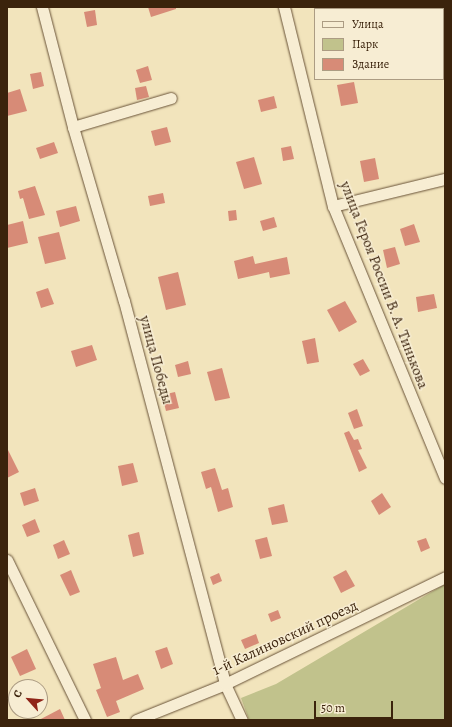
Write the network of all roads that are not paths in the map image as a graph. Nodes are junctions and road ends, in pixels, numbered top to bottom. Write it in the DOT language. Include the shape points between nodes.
graph roads {
  1 [pos="42,7"];
  2 [pos="284,7"];
  3 [pos="170,98"];
  4 [pos="73,127"];
  5 [pos="445,179"];
  6 [pos="333,206"];
  7 [pos="445,478"];
  8 [pos="7,560"];
  9 [pos="445,577"];
  10 [pos="225,684"];
  11 [pos="85,720"];
  12 [pos="136,720"];
  13 [pos="242,720"];
  1 -- 4 [label="street, улица Победы"];
  2 -- 6 [label="street, улица Героя России В. А. Тинькова"];
  3 -- 4 [label="street"];
  4 -- 10 [label="street, улица Победы" via="124,301"];
  5 -- 6 [label="street"];
  6 -- 7 [label="street, улица Героя России В. А. Тинькова"];
  8 -- 11 [label="street"];
  9 -- 10 [label="street, 1-й Калиновский проезд"];
  10 -- 12 [label="street, 1-й Калиновский проезд"];
  10 -- 13 [label="street, улица Победы"];
}
